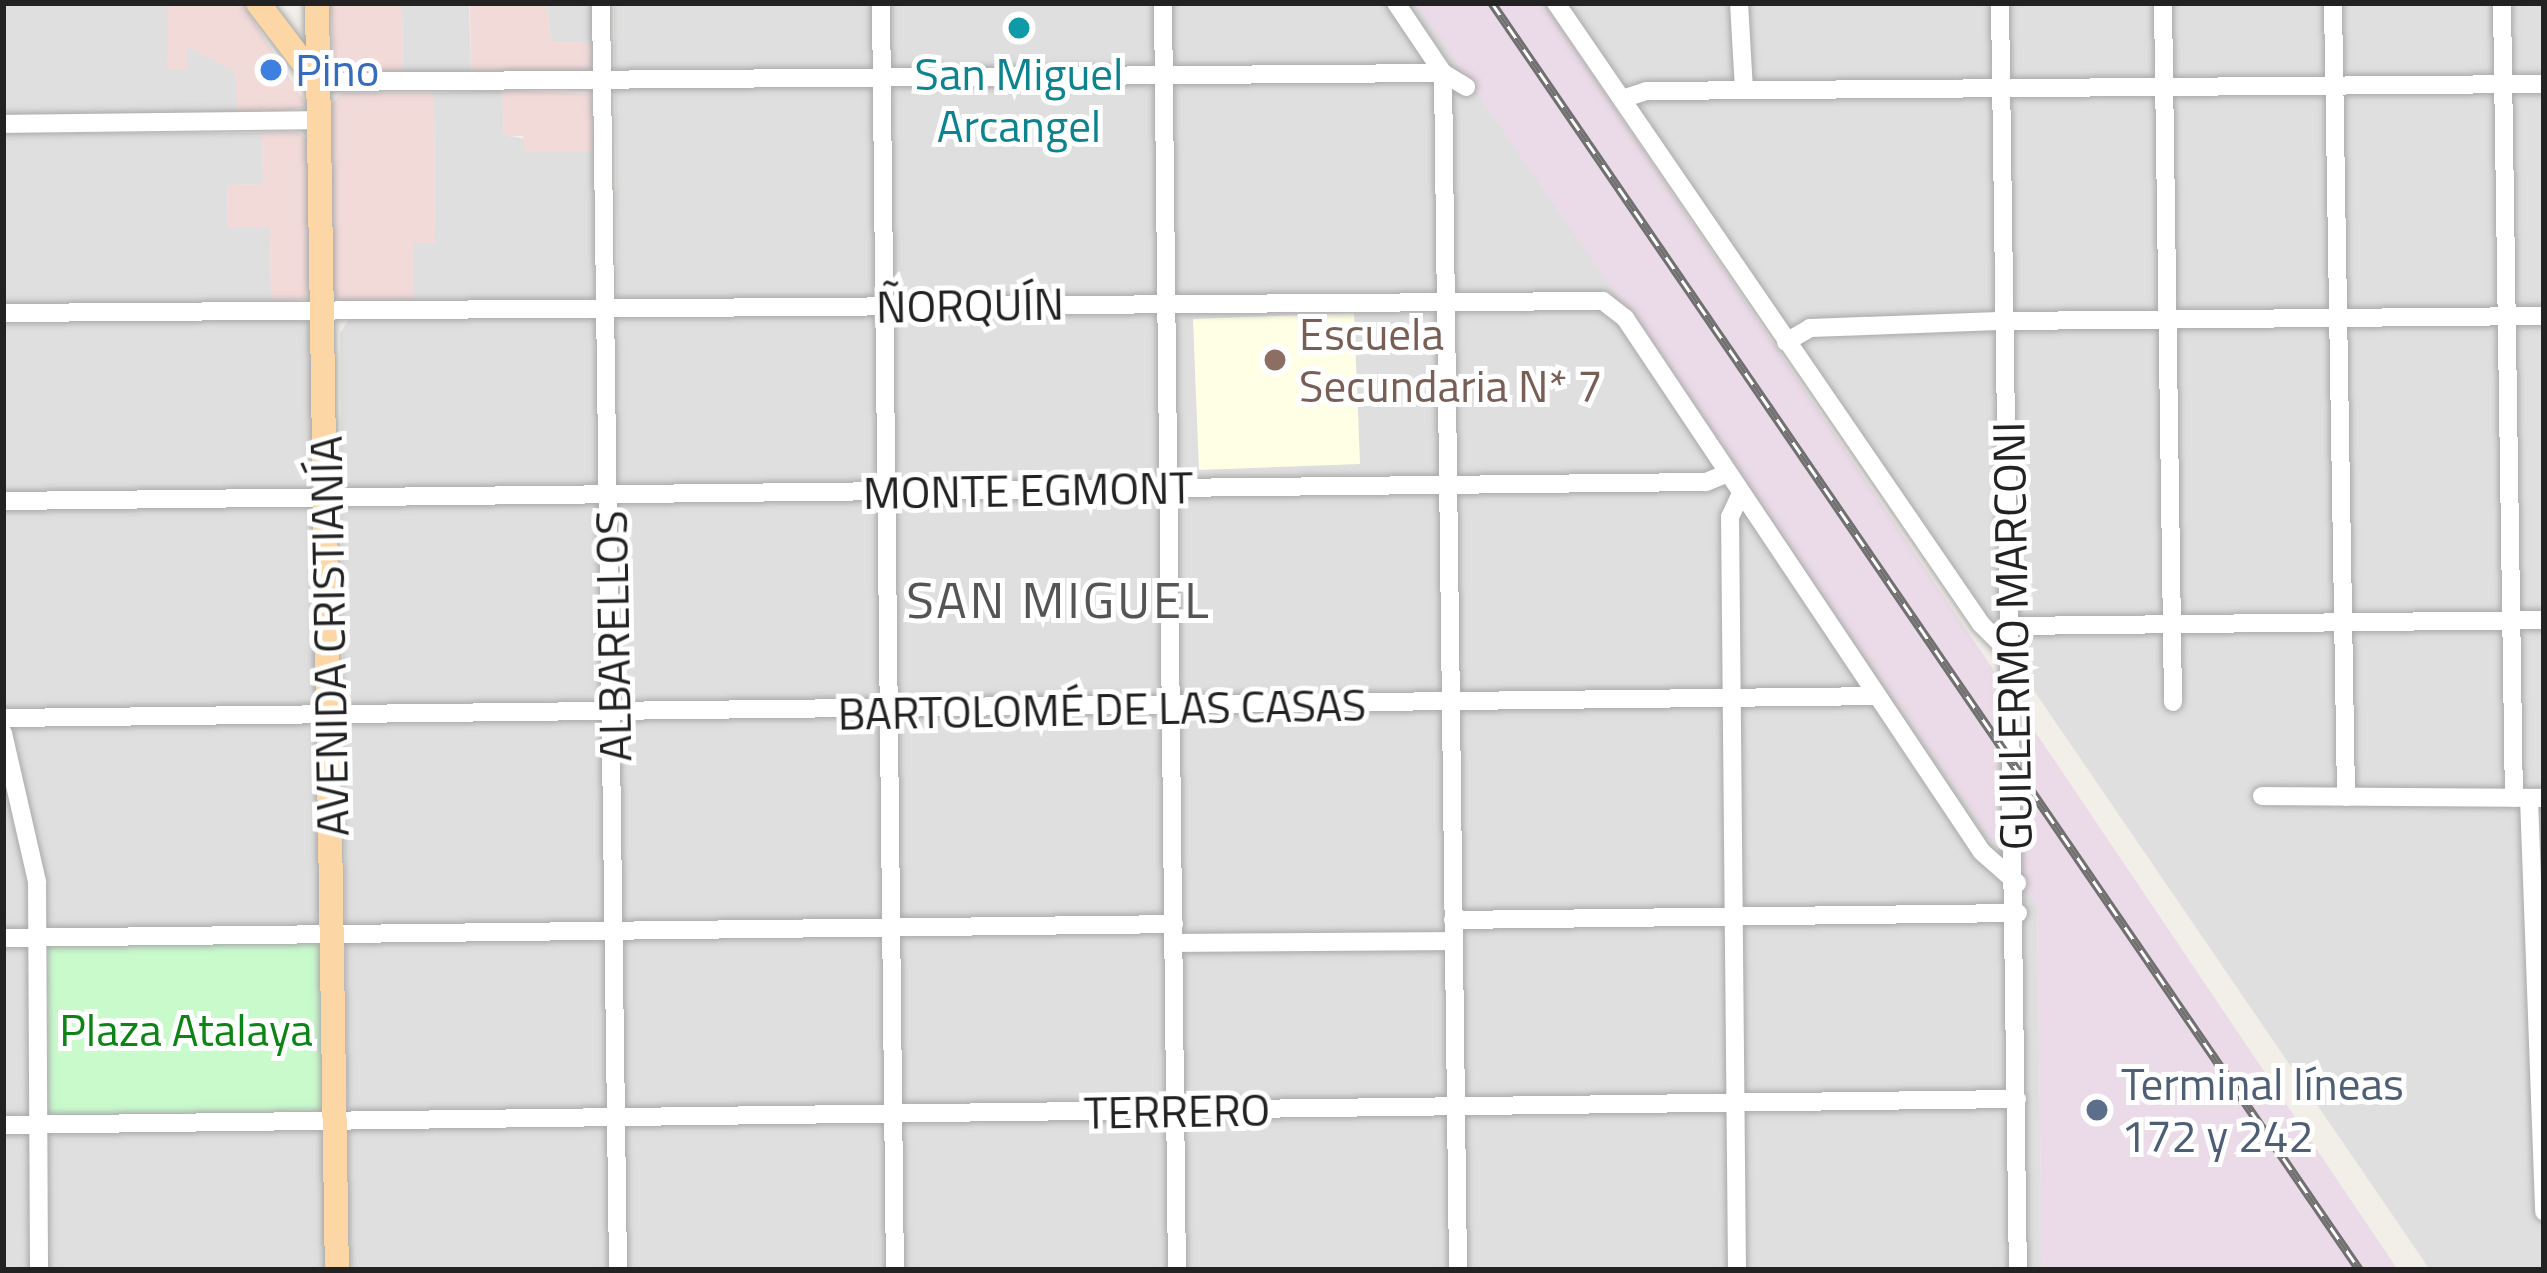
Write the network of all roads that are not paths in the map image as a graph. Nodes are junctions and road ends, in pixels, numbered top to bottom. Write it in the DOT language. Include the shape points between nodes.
graph roads {
  1 [pos="258,3"];
  2 [pos="316,3"];
  3 [pos="602,3"];
  4 [pos="881,3"];
  5 [pos="1162,3"];
  6 [pos="1396,3"];
  7 [pos="1556,3"];
  8 [pos="1739,3"];
  9 [pos="2000,3"];
  10 [pos="2163,3"];
  11 [pos="2333,3"];
  12 [pos="2501,3"];
  13 [pos="1443,73"];
  14 [pos="1164,74"];
  15 [pos="883,78"];
  16 [pos="602,81"];
  17 [pos="318,82"];
  18 [pos="2503,84"];
  19 [pos="2544,84"];
  20 [pos="2334,85"];
  21 [pos="2164,86"];
  22 [pos="1466,87"];
  23 [pos="2002,88"];
  24 [pos="1744,90"];
  25 [pos="1622,99"];
  26 [pos="320,120"];
  27 [pos="3,124"];
  28 [pos="1447,299"];
  29 [pos="1166,303"];
  30 [pos="886,306"];
  31 [pos="605,309"];
  32 [pos="324,311"];
  33 [pos="3,313"];
  34 [pos="2337,316"];
  35 [pos="2544,316"];
  36 [pos="2165,317"];
  37 [pos="2504,317"];
  38 [pos="2006,321"];
  39 [pos="1786,342"];
  40 [pos="1726,474"];
  41 [pos="1449,484"];
  42 [pos="1168,488"];
  43 [pos="890,493"];
  44 [pos="611,496"];
  45 [pos="1740,496"];
  46 [pos="328,499"];
  47 [pos="3,501"];
  48 [pos="2171,620"];
  49 [pos="2341,620"];
  50 [pos="2509,620"];
  51 [pos="2544,620"];
  52 [pos="2011,626"];
  53 [pos="2012,655"];
  54 [pos="1875,696"];
  55 [pos="1731,701"];
  56 [pos="2173,702"];
  57 [pos="1449,704"];
  58 [pos="1172,709"];
  59 [pos="892,711"];
  60 [pos="614,715"];
  61 [pos="3,718"];
  62 [pos="330,718"];
  63 [pos="3,733"];
  64 [pos="2262,796"];
  65 [pos="2346,797"];
  66 [pos="2529,798"];
  67 [pos="2018,883"];
  68 [pos="2018,913"];
  69 [pos="1732,916"];
  70 [pos="1453,920"];
  71 [pos="893,927"];
  72 [pos="616,931"];
  73 [pos="1174,933"];
  74 [pos="334,934"];
  75 [pos="3,938"];
  76 [pos="39,938"];
  77 [pos="1453,941"];
  78 [pos="2540,1055"];
  79 [pos="2017,1100"];
  80 [pos="1732,1105"];
  81 [pos="1457,1108"];
  82 [pos="1174,1110"];
  83 [pos="895,1115"];
  84 [pos="619,1118"];
  85 [pos="337,1121"];
  86 [pos="3,1125"];
  87 [pos="41,1125"];
  88 [pos="2544,1212"];
  89 [pos="39,1270"];
  90 [pos="337,1270"];
  91 [pos="618,1270"];
  92 [pos="895,1270"];
  93 [pos="1177,1270"];
  94 [pos="1458,1270"];
  95 [pos="1737,1270"];
  96 [pos="2018,1270"];
  1 -- 17 [label="main road"];
  2 -- 17 [label="main road, AVENIDA CRISTIANÍA"];
  3 -- 16 [label="street, ALBARELLOS"];
  4 -- 15 [label="street"];
  5 -- 14 [label="street"];
  6 -- 13 [label="street"];
  7 -- 25 [label="street"];
  8 -- 24 [label="street"];
  9 -- 23 [label="street, GUILLERMO MARCONI"];
  10 -- 21 [label="street"];
  11 -- 20 [label="street"];
  12 -- 18 [label="street"];
  13 -- 14 [label="street"];
  13 -- 22 [label="street"];
  13 -- 28 [label="street"];
  14 -- 15 [label="street"];
  14 -- 29 [label="street"];
  15 -- 16 [label="street"];
  15 -- 30 [label="street"];
  16 -- 17 [label="street"];
  16 -- 31 [label="street, ALBARELLOS"];
  17 -- 26 [label="main road, AVENIDA CRISTIANÍA"];
  18 -- 19 [label="street"];
  18 -- 20 [label="street"];
  18 -- 37 [label="street"];
  20 -- 21 [label="street"];
  20 -- 34 [label="street"];
  21 -- 23 [label="street"];
  21 -- 36 [label="street"];
  23 -- 24 [label="street"];
  23 -- 38 [label="street, GUILLERMO MARCONI"];
  24 -- 25 [label="street" via="1646,91"];
  25 -- 39 [label="street"];
  26 -- 27 [label="street"];
  26 -- 32 [label="main road, AVENIDA CRISTIANÍA"];
  28 -- 29 [label="street, ÑORQUÍN"];
  28 -- 40 [label="street, ÑORQUÍN" via="1594,298 1613,305"];
  28 -- 41 [label="street"];
  29 -- 30 [label="street, ÑORQUÍN"];
  29 -- 42 [label="street"];
  30 -- 31 [label="street, ÑORQUÍN"];
  30 -- 43 [label="street"];
  31 -- 32 [label="street, ÑORQUÍN"];
  31 -- 44 [label="street, ALBARELLOS"];
  32 -- 33 [label="street, ÑORQUÍN"];
  32 -- 46 [label="main road, AVENIDA CRISTIANÍA"];
  34 -- 36 [label="street"];
  34 -- 37 [label="street"];
  34 -- 49 [label="street"];
  35 -- 37 [label="street"];
  36 -- 38 [label="street"];
  36 -- 48 [label="street"];
  37 -- 50 [label="street"];
  38 -- 39 [label="street" via="1810,328"];
  38 -- 52 [label="street, GUILLERMO MARCONI"];
  39 -- 53 [label="street" via="1982,624"];
  40 -- 41 [label="street, MONTE EGMONT" via="1706,482"];
  40 -- 45 [label="street"];
  41 -- 42 [label="street, MONTE EGMONT"];
  41 -- 57 [label="street"];
  42 -- 43 [label="street, MONTE EGMONT"];
  42 -- 58 [label="street"];
  43 -- 44 [label="street, MONTE EGMONT"];
  43 -- 59 [label="street"];
  44 -- 46 [label="street, MONTE EGMONT"];
  44 -- 60 [label="street, ALBARELLOS"];
  45 -- 54 [label="street"];
  45 -- 55 [label="street" via="1730,517"];
  46 -- 47 [label="street, MONTE EGMONT"];
  46 -- 62 [label="main road, AVENIDA CRISTIANÍA"];
  48 -- 49 [label="street"];
  48 -- 52 [label="street"];
  48 -- 56 [label="street"];
  49 -- 50 [label="street"];
  49 -- 65 [label="street"];
  50 -- 51 [label="street"];
  50 -- 66 [label="street"];
  52 -- 53 [label="street, GUILLERMO MARCONI"];
  53 -- 67 [label="street, GUILLERMO MARCONI"];
  54 -- 55 [label="street, BARTOLOMÉ DE LAS CASAS"];
  54 -- 67 [label="street" via="1982,852"];
  55 -- 57 [label="street, BARTOLOMÉ DE LAS CASAS"];
  55 -- 69 [label="street"];
  57 -- 58 [label="street, BARTOLOMÉ DE LAS CASAS"];
  57 -- 70 [label="street"];
  58 -- 59 [label="street, BARTOLOMÉ DE LAS CASAS"];
  58 -- 73 [label="street"];
  59 -- 60 [label="street, BARTOLOMÉ DE LAS CASAS"];
  59 -- 71 [label="street"];
  60 -- 62 [label="street, BARTOLOMÉ DE LAS CASAS"];
  60 -- 72 [label="street, ALBARELLOS"];
  61 -- 62 [label="street, BARTOLOMÉ DE LAS CASAS"];
  62 -- 74 [label="main road, AVENIDA CRISTIANÍA"];
  63 -- 76 [label="street" via="34,852"];
  64 -- 65 [label="street"];
  65 -- 66 [label="street"];
  66 -- 78 [label="street"];
  67 -- 68 [label="street, GUILLERMO MARCONI"];
  68 -- 69 [label="street"];
  68 -- 79 [label="street, GUILLERMO MARCONI"];
  69 -- 70 [label="street"];
  69 -- 80 [label="street"];
  70 -- 77 [label="street"];
  71 -- 72 [label="street"];
  71 -- 73 [label="street"];
  71 -- 83 [label="street"];
  72 -- 74 [label="street"];
  72 -- 84 [label="street, ALBARELLOS"];
  73 -- 77 [label="street"];
  73 -- 82 [label="street"];
  74 -- 76 [label="street"];
  74 -- 85 [label="main road, AVENIDA CRISTIANÍA"];
  75 -- 76 [label="street"];
  76 -- 87 [label="street"];
  77 -- 81 [label="street"];
  78 -- 88 [label="street"];
  79 -- 80 [label="street, TERRERO"];
  79 -- 96 [label="street, GUILLERMO MARCONI"];
  80 -- 81 [label="street, TERRERO"];
  80 -- 95 [label="street"];
  81 -- 82 [label="street, TERRERO"];
  81 -- 94 [label="street"];
  82 -- 83 [label="street, TERRERO"];
  82 -- 93 [label="street"];
  83 -- 84 [label="street, TERRERO"];
  83 -- 92 [label="street"];
  84 -- 85 [label="street, TERRERO"];
  84 -- 91 [label="street, ALBARELLOS"];
  85 -- 87 [label="street, TERRERO"];
  85 -- 90 [label="main road, AVENIDA CRISTIANÍA"];
  86 -- 87 [label="street, TERRERO"];
  87 -- 89 [label="street"];
}
